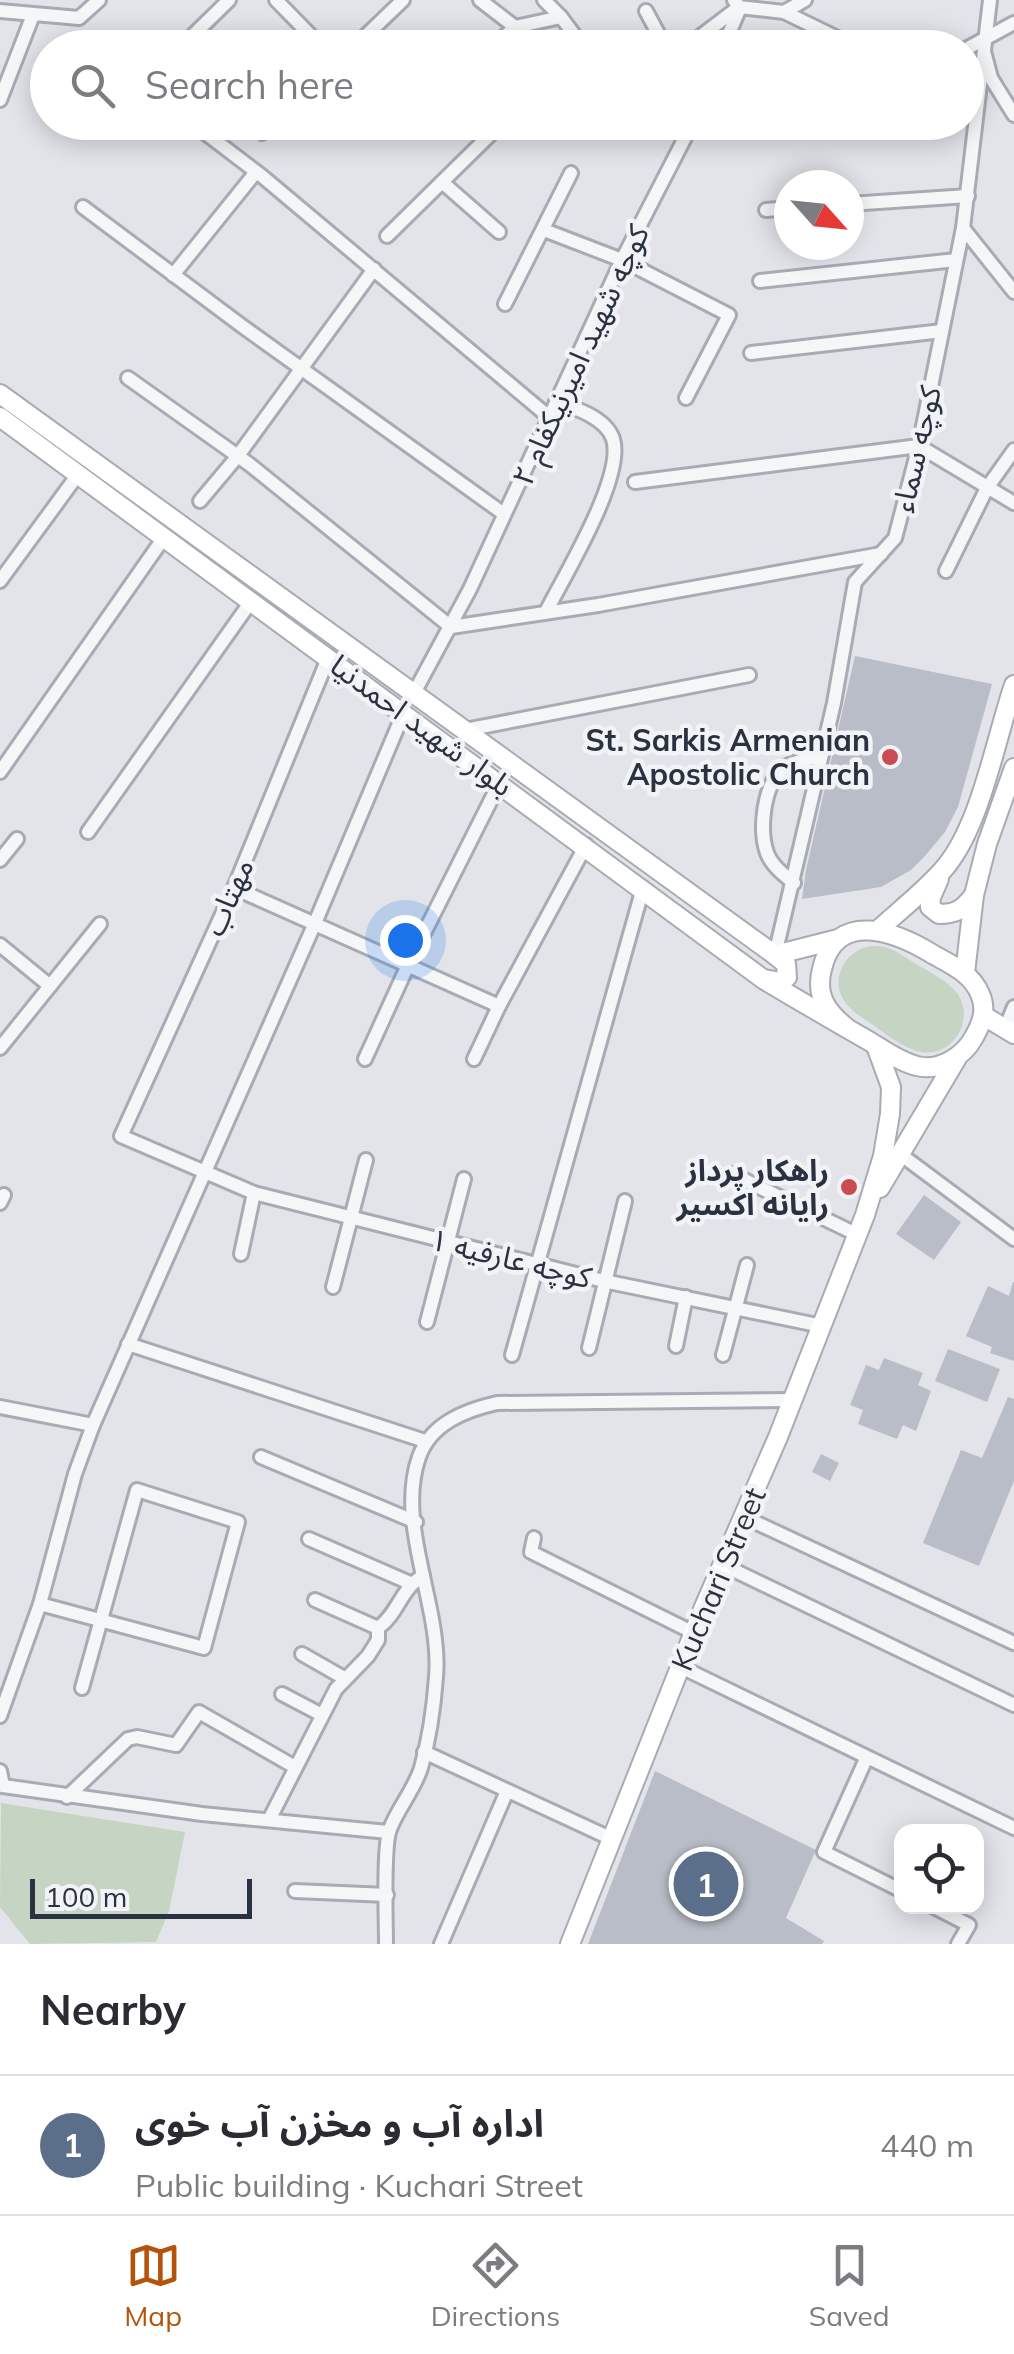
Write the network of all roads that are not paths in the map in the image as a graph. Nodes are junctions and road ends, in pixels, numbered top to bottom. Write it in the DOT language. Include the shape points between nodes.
graph roads {
  1 [pos="100,0"];
  2 [pos="229,0"];
  3 [pos="276,0"];
  4 [pos="402,0"];
  5 [pos="480,0"];
  6 [pos="544,0"];
  7 [pos="805,0"];
  8 [pos="990,0"];
  9 [pos="736,4"];
  10 [pos="0,11"];
  11 [pos="646,11"];
  12 [pos="784,12"];
  13 [pos="32,14"];
  14 [pos="561,16"];
  15 [pos="1014,23"];
  16 [pos="514,27"];
  17 [pos="198,30"];
  18 [pos="305,30"];
  19 [pos="371,30"];
  20 [pos="511,30"];
  21 [pos="571,30"];
  22 [pos="656,30"];
  23 [pos="705,30"];
  24 [pos="728,30"];
  25 [pos="821,30"];
  26 [pos="984,32"];
  27 [pos="984,41"];
  28 [pos="984,51"];
  29 [pos="0,100"];
  30 [pos="1014,115"];
  31 [pos="214,140"];
  32 [pos="484,140"];
  33 [pos="684,140"];
  34 [pos="973,140"];
  35 [pos="256,172"];
  36 [pos="571,174"];
  37 [pos="442,182"];
  38 [pos="968,196"];
  39 [pos="864,203"];
  40 [pos="83,207"];
  41 [pos="774,209"];
  42 [pos="766,210"];
  43 [pos="963,228"];
  44 [pos="544,230"];
  45 [pos="499,232"];
  46 [pos="388,236"];
  47 [pos="622,260"];
  48 [pos="956,260"];
  49 [pos="374,269"];
  50 [pos="173,275"];
  51 [pos="760,280"];
  52 [pos="1014,292"];
  53 [pos="504,304"];
  54 [pos="942,331"];
  55 [pos="751,353"];
  56 [pos="302,370"];
  57 [pos="128,378"];
  58 [pos="0,394"];
  59 [pos="686,398"];
  60 [pos="556,402"];
  61 [pos="0,417"];
  62 [pos="549,417"];
  63 [pos="919,446"];
  64 [pos="1014,450"];
  65 [pos="237,458"];
  66 [pos="80,473"];
  67 [pos="635,482"];
  68 [pos="987,488"];
  69 [pos="200,501"];
  70 [pos="1014,503"];
  71 [pos="504,514"];
  72 [pos="166,536"];
  73 [pos="884,553"];
  74 [pos="946,571"];
  75 [pos="0,581"];
  76 [pos="252,600"];
  77 [pos="546,612"];
  78 [pos="450,626"];
  79 [pos="329,656"];
  80 [pos="749,675"];
  81 [pos="1014,686"];
  82 [pos="414,693"];
  83 [pos="404,712"];
  84 [pos="465,730"];
  85 [pos="821,756"];
  86 [pos="1014,768"];
  87 [pos="0,772"];
  88 [pos="500,782"];
  89 [pos="88,832"];
  90 [pos="17,839"];
  91 [pos="586,845"];
  92 [pos="0,860"];
  93 [pos="944,870"];
  94 [pos="794,884"];
  95 [pos="234,888"];
  96 [pos="643,888"];
  97 [pos="974,894"];
  98 [pos="100,924"];
  99 [pos="314,924"];
  100 [pos="878,930"];
  101 [pos="839,939"];
  102 [pos="0,945"];
  103 [pos="775,955"];
  104 [pos="408,965"];
  105 [pos="965,973"];
  106 [pos="763,979"];
  107 [pos="50,986"];
  108 [pos="499,1006"];
  109 [pos="1014,1008"];
  110 [pos="984,1016"];
  111 [pos="846,1028"];
  112 [pos="1010,1031"];
  113 [pos="876,1045"];
  114 [pos="0,1048"];
  115 [pos="365,1058"];
  116 [pos="957,1058"];
  117 [pos="474,1059"];
  118 [pos="121,1136"];
  119 [pos="900,1154"];
  120 [pos="366,1160"];
  121 [pos="204,1172"];
  122 [pos="732,1174"];
  123 [pos="464,1179"];
  124 [pos="254,1193"];
  125 [pos="625,1201"];
  126 [pos="865,1214"];
  127 [pos="350,1218"];
  128 [pos="858,1234"];
  129 [pos="1014,1240"];
  130 [pos="449,1242"];
  131 [pos="241,1254"];
  132 [pos="536,1264"];
  133 [pos="746,1266"];
  134 [pos="604,1281"];
  135 [pos="333,1287"];
  136 [pos="686,1298"];
  137 [pos="735,1308"];
  138 [pos="427,1322"];
  139 [pos="822,1326"];
  140 [pos="128,1344"];
  141 [pos="676,1346"];
  142 [pos="589,1348"];
  143 [pos="512,1355"];
  144 [pos="723,1355"];
  145 [pos="793,1400"];
  146 [pos="0,1407"];
  147 [pos="92,1426"];
  148 [pos="425,1441"];
  149 [pos="261,1457"];
  150 [pos="744,1517"];
  151 [pos="416,1522"];
  152 [pos="309,1538"];
  153 [pos="534,1538"];
  154 [pos="722,1566"];
  155 [pos="423,1576"];
  156 [pos="410,1583"];
  157 [pos="316,1600"];
  158 [pos="40,1604"];
  159 [pos="98,1620"];
  160 [pos="378,1628"];
  161 [pos="694,1633"];
  162 [pos="1014,1643"];
  163 [pos="302,1654"];
  164 [pos="680,1667"];
  165 [pos="344,1678"];
  166 [pos="82,1688"];
  167 [pos="282,1694"];
  168 [pos="1014,1706"];
  169 [pos="322,1715"];
  170 [pos="0,1716"];
  171 [pos="424,1752"];
  172 [pos="866,1759"];
  173 [pos="295,1766"];
  174 [pos="0,1771"];
  175 [pos="2,1788"];
  176 [pos="507,1791"];
  177 [pos="67,1796"];
  178 [pos="270,1818"];
  179 [pos="1014,1828"];
  180 [pos="388,1832"];
  181 [pos="612,1840"];
  182 [pos="894,1887"];
  183 [pos="295,1891"];
  184 [pos="386,1895"];
  185 [pos="947,1914"];
  186 [pos="386,1944"];
  187 [pos="441,1944"];
  188 [pos="570,1944"];
  189 [pos="958,1944"];
  1 -- 13 [label="street" via="79,18"];
  2 -- 17 [label="street"];
  3 -- 18 [label="street"];
  4 -- 19 [label="street"];
  5 -- 16 [label="street"];
  6 -- 14 [label="street"];
  7 -- 12 [label="street"];
  8 -- 26 [label="street, کوچه سماء"];
  9 -- 12 [label="street"];
  9 -- 23 [label="street"];
  9 -- 24 [label="street"];
  10 -- 13 [label="street"];
  11 -- 22 [label="street"];
  12 -- 25 [label="street"];
  13 -- 29 [label="street"];
  14 -- 16 [label="street"];
  14 -- 21 [label="street"];
  15 -- 27 [label="street"];
  16 -- 20 [label="street"];
  28 -- 30 [label="street" via="990,78"];
  31 -- 35 [label="street"];
  32 -- 37 [label="street"];
  33 -- 47 [label="street, کوچه شهید امیرنیکفام ۲"];
  34 -- 38 [label="street, کوچه سماء"];
  35 -- 49 [label="street"];
  35 -- 50 [label="street"];
  36 -- 44 [label="street"];
  37 -- 45 [label="street"];
  37 -- 46 [label="street"];
  38 -- 39 [label="street"];
  38 -- 43 [label="street, کوچه سماء"];
  40 -- 50 [label="street"];
  41 -- 42 [label="street"];
  43 -- 48 [label="street, کوچه سماء"];
  43 -- 52 [label="street"];
  44 -- 47 [label="street"];
  44 -- 53 [label="street"];
  47 -- 59 [label="street" via="729,315"];
  47 -- 60 [label="street, کوچه شهید امیرنیکفام ۲"];
  48 -- 51 [label="street"];
  48 -- 54 [label="street, کوچه سماء"];
  49 -- 56 [label="street"];
  49 -- 62 [label="street"];
  50 -- 56 [label="street"];
  54 -- 55 [label="street"];
  54 -- 63 [label="street, کوچه سماء"];
  56 -- 65 [label="street"];
  56 -- 71 [label="street"];
  57 -- 65 [label="street"];
  58 -- 82 [label="main road, بلوار شهید احمدنیا"];
  60 -- 62 [label="street, کوچه شهید امیرنیکفام ۲"];
  60 -- 77 [label="street" via="597,419 613,436 616,461"];
  61 -- 66 [label="main road, بلوار شهید احمدنیا"];
  62 -- 71 [label="street, کوچه شهید امیرنیکفام ۲"];
  63 -- 67 [label="street"];
  63 -- 68 [label="street"];
  63 -- 73 [label="street, کوچه سماء" via="901,521"];
  64 -- 68 [label="street"];
  65 -- 69 [label="street"];
  65 -- 78 [label="street"];
  66 -- 72 [label="main road, بلوار شهید احمدنیا"];
  66 -- 75 [label="street"];
  68 -- 70 [label="street"];
  68 -- 74 [label="street"];
  71 -- 78 [label="street, کوچه شهید امیرنیکفام ۲"];
  72 -- 76 [label="main road, بلوار شهید احمدنیا"];
  72 -- 87 [label="street"];
  73 -- 77 [label="street"];
  73 -- 85 [label="street, کوچه سماء" via="855,582"];
  76 -- 79 [label="main road, بلوار شهید احمدنیا"];
  76 -- 89 [label="street"];
  77 -- 78 [label="street"];
  78 -- 82 [label="street, کوچه شهید امیرنیکفام ۲"];
  79 -- 83 [label="main road, بلوار شهید احمدنیا"];
  79 -- 95 [label="street, مهتاب"];
  80 -- 84 [label="street"];
  81 -- 93 [label="main road" via="982,794"];
  82 -- 84 [label="main road, بلوار شهید احمدنیا"];
  83 -- 88 [label="main road, بلوار شهید احمدنیا"];
  83 -- 99 [label="street"];
  84 -- 103 [label="main road, بلوار شهید احمدنیا"];
  85 -- 94 [label="street, کوچه سماء"];
  85 -- 94 [label="street" via="782,770 769,789 767,854"];
  86 -- 97 [label="main road"];
  88 -- 91 [label="main road, بلوار شهید احمدنیا"];
  88 -- 104 [label="street"];
  90 -- 92 [label="street"];
  91 -- 96 [label="main road, بلوار شهید احمدنیا"];
  91 -- 108 [label="street"];
  93 -- 97 [label="main road" via="930,907 952,914"];
  93 -- 100 [label="main road"];
  94 -- 103 [label="street, کوچه سماء"];
  95 -- 99 [label="street"];
  95 -- 118 [label="street, مهتاب"];
  96 -- 106 [label="main road, بلوار شهید احمدنیا"];
  96 -- 132 [label="street"];
  97 -- 105 [label="main road"];
  98 -- 107 [label="street"];
  99 -- 104 [label="street"];
  99 -- 121 [label="street"];
  100 -- 101 [label="main road"];
  100 -- 105 [label="main road" via="904,936"];
  101 -- 103 [label="main road"];
  101 -- 111 [label="main road" via="819,979 822,1003"];
  102 -- 107 [label="street"];
  103 -- 106 [label="main road" via="786,964 787,977"];
  104 -- 108 [label="street"];
  104 -- 115 [label="street"];
  105 -- 110 [label="main road" via="981,995"];
  106 -- 111 [label="main road, بلوار شهید احمدنیا"];
  107 -- 114 [label="street"];
  108 -- 117 [label="street"];
  109 -- 112 [label="street"];
  110 -- 112 [label="main road"];
  110 -- 116 [label="main road"];
  111 -- 113 [label="main road"];
  113 -- 116 [label="main road" via="919,1067"];
  113 -- 126 [label="main road, Kuchari Street" via="891,1087 890,1114"];
  116 -- 119 [label="main road, Kuchari Street"];
  118 -- 121 [label="street, کوچه عارفیه ۱"];
  119 -- 126 [label="main road, Kuchari Street"];
  119 -- 129 [label="street"];
  120 -- 127 [label="street"];
  121 -- 124 [label="street, کوچه عارفیه ۱"];
  121 -- 140 [label="street"];
  122 -- 128 [label="street"];
  123 -- 130 [label="street"];
  124 -- 127 [label="street, کوچه عارفیه ۱"];
  124 -- 131 [label="street"];
  125 -- 134 [label="street"];
  126 -- 128 [label="main road, Kuchari Street"];
  127 -- 130 [label="street, کوچه عارفیه ۱"];
  127 -- 135 [label="street"];
  128 -- 139 [label="main road, Kuchari Street"];
  130 -- 132 [label="street, کوچه عارفیه ۱"];
  130 -- 138 [label="street"];
  132 -- 134 [label="street, کوچه عارفیه ۱"];
  132 -- 143 [label="street"];
  133 -- 137 [label="street"];
  134 -- 136 [label="street, کوچه عارفیه ۱"];
  134 -- 142 [label="street"];
  136 -- 137 [label="street, کوچه عارفیه ۱"];
  136 -- 141 [label="street"];
  137 -- 139 [label="street, کوچه عارفیه ۱"];
  137 -- 144 [label="street"];
  139 -- 145 [label="main road, Kuchari Street"];
  140 -- 147 [label="street"];
  140 -- 148 [label="street"];
  145 -- 148 [label="street" via="497,1403 470,1409"];
  145 -- 150 [label="main road, Kuchari Street"];
  146 -- 147 [label="street"];
  147 -- 158 [label="street"];
  148 -- 151 [label="street" via="413,1493"];
  149 -- 151 [label="street"];
  150 -- 154 [label="main road, Kuchari Street"];
  150 -- 162 [label="street"];
  151 -- 155 [label="street"];
  152 -- 156 [label="street"];
  153 -- 161 [label="street" via="531,1552"];
  154 -- 161 [label="main road, Kuchari Street"];
  154 -- 168 [label="street"];
  155 -- 156 [label="street"];
  155 -- 171 [label="street" via="436,1675"];
  156 -- 160 [label="street"];
  157 -- 160 [label="street"];
  158 -- 159 [label="street"];
  158 -- 170 [label="street"];
  159 -- 159 [label="street" via="204,1648 238,1522 137,1490"];
  159 -- 166 [label="street"];
  160 -- 165 [label="street" via="368,1656"];
  161 -- 164 [label="main road, Kuchari Street"];
  163 -- 165 [label="street"];
  164 -- 172 [label="street"];
  164 -- 181 [label="main road, Kuchari Street"];
  165 -- 169 [label="street"];
  167 -- 169 [label="street"];
  169 -- 173 [label="street"];
  171 -- 176 [label="street"];
  171 -- 180 [label="street"];
  172 -- 179 [label="street"];
  172 -- 182 [label="street" via="824,1852"];
  173 -- 177 [label="street" via="199,1712 176,1745 128,1739"];
  173 -- 178 [label="street"];
  174 -- 175 [label="street"];
  175 -- 177 [label="street"];
  176 -- 181 [label="street"];
  176 -- 187 [label="street"];
  177 -- 178 [label="street"];
  178 -- 180 [label="street"];
  180 -- 184 [label="street"];
  181 -- 188 [label="main road, Kuchari Street"];
  183 -- 184 [label="street"];
  184 -- 186 [label="street"];
  185 -- 189 [label="street" via="969,1926"];
}
